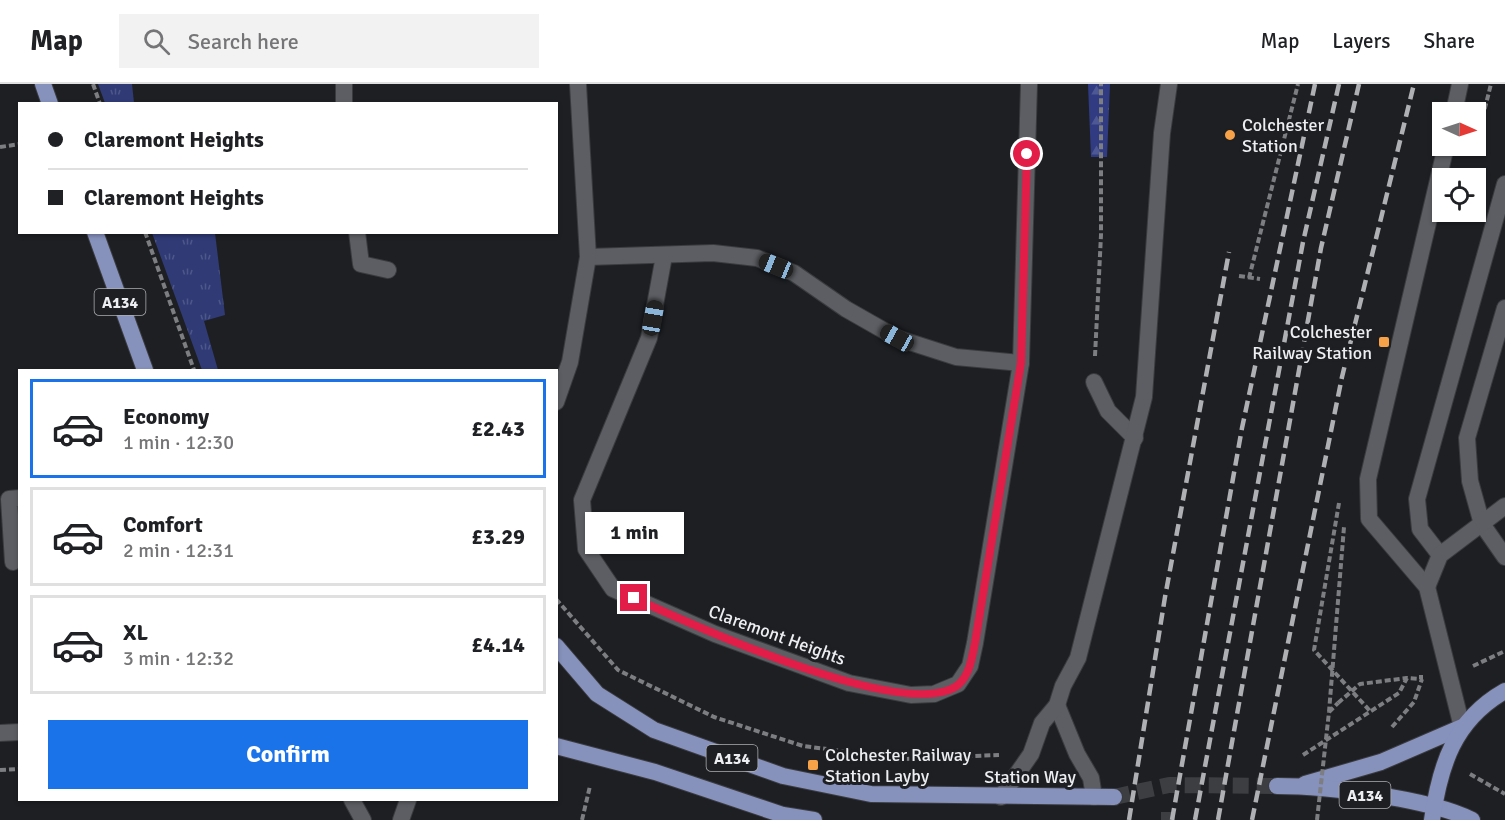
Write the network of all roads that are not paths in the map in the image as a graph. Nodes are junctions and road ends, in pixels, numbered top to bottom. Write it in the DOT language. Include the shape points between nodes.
graph roads {
  1 [pos="43,84"];
  2 [pos="344,84"];
  3 [pos="578,84"];
  4 [pos="1029,84"];
  5 [pos="1169,84"];
  6 [pos="1460,84"];
  7 [pos="49,102"];
  8 [pos="344,102"];
  9 [pos="1456,102"];
  10 [pos="1444,156"];
  11 [pos="1505,184"];
  12 [pos="96,234"];
  13 [pos="357,234"];
  14 [pos="664,256"];
  15 [pos="588,257"];
  16 [pos="388,270"];
  17 [pos="1505,308"];
  18 [pos="1021,363"];
  19 [pos="145,369"];
  20 [pos="1094,382"];
  21 [pos="558,396"];
  22 [pos="1135,438"];
  23 [pos="18,498"];
  24 [pos="1505,506"];
  25 [pos="1482,524"];
  26 [pos="1440,555"];
  27 [pos="1505,557"];
  28 [pos="13,562"];
  29 [pos="1427,587"];
  30 [pos="558,648"];
  31 [pos="1505,691"];
  32 [pos="1058,705"];
  33 [pos="1462,727"];
  34 [pos="18,732"];
  35 [pos="0,733"];
  36 [pos="558,747"];
  37 [pos="1276,786"];
  38 [pos="1294,786"];
  39 [pos="1001,797"];
  40 [pos="1095,797"];
  41 [pos="1114,797"];
  42 [pos="353,801"];
  43 [pos="408,801"];
  44 [pos="1433,813"];
  45 [pos="363,820"];
  46 [pos="401,820"];
  47 [pos="814,820"];
  48 [pos="1472,820"];
  1 -- 7 [label="main road"];
  2 -- 8 [label="street"];
  3 -- 15 [label="street"];
  4 -- 18 [label="street, Claremont Heights"];
  5 -- 22 [label="street" via="1162,132 1146,378"];
  6 -- 9 [label="street"];
  10 -- 29 [label="street" via="1368,479 1369,519"];
  11 -- 26 [label="street" via="1417,499 1420,529"];
  12 -- 19 [label="main road, A134"];
  13 -- 16 [label="street" via="361,264"];
  14 -- 15 [label="street"];
  14 -- 18 [label="street" via="713,253 757,258 794,273 897,338 956,357"];
  14 -- 18 [label="street, Claremont Heights" via="649,338 582,500 586,549 614,589 715,634 849,683 911,695 934,694 958,684 970,666"];
  15 -- 21 [label="street" via="570,362"];
  17 -- 25 [label="street" via="1467,438 1470,481"];
  20 -- 22 [label="street" via="1108,411"];
  22 -- 32 [label="street" via="1078,658"];
  23 -- 28 [label="street" via="9,499"];
  24 -- 25 [label="street"];
  25 -- 26 [label="street"];
  25 -- 27 [label="street"];
  26 -- 29 [label="street"];
  29 -- 33 [label="street"];
  30 -- 39 [label="main road, Station Way / A134" via="597,694 654,730 783,776 871,794"];
  31 -- 33 [label="main road"];
  32 -- 39 [label="street" via="1042,723 1031,753"];
  32 -- 40 [label="street" via="1091,778"];
  33 -- 38 [label="main road, A134" via="1381,762"];
  33 -- 44 [label="main road" via="1442,769"];
  34 -- 35 [label="street"];
  36 -- 47 [label="main road, A134" via="655,772 783,815"];
  37 -- 38 [label="main road, A134"];
  38 -- 44 [label="main road, A134"];
  39 -- 40 [label="main road, Station Way / A134"];
  40 -- 41 [label="main road, Station Way / A134"];
  42 -- 45 [label="street"];
  43 -- 46 [label="street"];
  44 -- 48 [label="main road, A134"];
}
